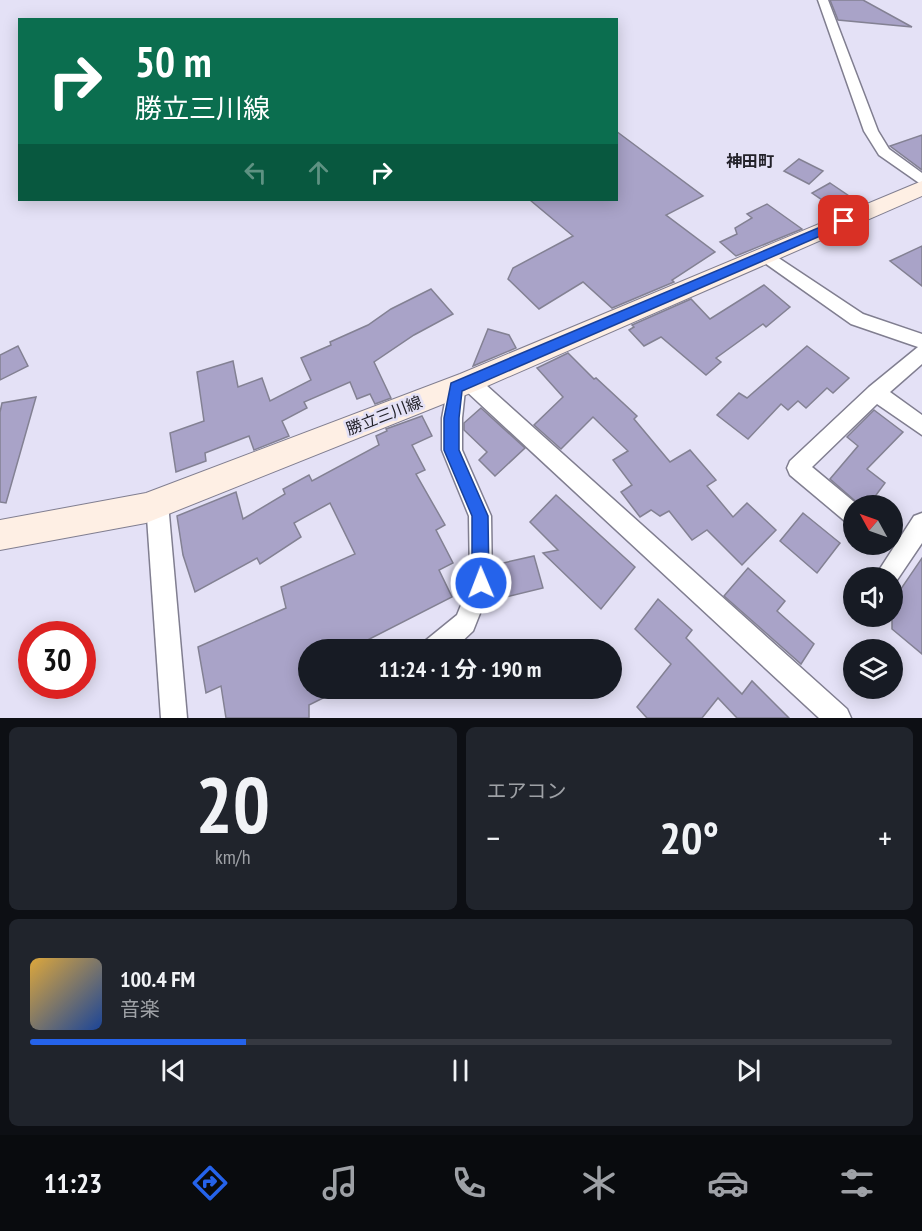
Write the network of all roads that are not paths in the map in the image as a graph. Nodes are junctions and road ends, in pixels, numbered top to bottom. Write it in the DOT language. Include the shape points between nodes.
graph roads {
  1 [pos="823,0"];
  2 [pos="922,180"];
  3 [pos="922,188"];
  4 [pos="765,255"];
  5 [pos="922,341"];
  6 [pos="922,353"];
  7 [pos="462,385"];
  8 [pos="876,393"];
  9 [pos="922,426"];
  10 [pos="156,503"];
  11 [pos="843,506"];
  12 [pos="922,524"];
  13 [pos="0,535"];
  14 [pos="903,542"];
  15 [pos="447,639"];
  16 [pos="174,718"];
  17 [pos="838,718"];
  1 -- 2 [label="street" via="871,131 884,152"];
  3 -- 4 [label="main road, 勝立三川線"];
  4 -- 5 [label="street" via="857,319"];
  4 -- 7 [label="main road, 勝立三川線"];
  6 -- 8 [label="street"];
  7 -- 10 [label="main road, 勝立三川線"];
  7 -- 15 [label="street" via="452,418 452,450 480,516 481,583 465,623"];
  7 -- 17 [label="street"];
  8 -- 9 [label="street"];
  8 -- 11 [label="street" via="797,468"];
  10 -- 13 [label="main road, 勝立三川線"];
  10 -- 16 [label="street"];
  12 -- 14 [label="street"];
}
